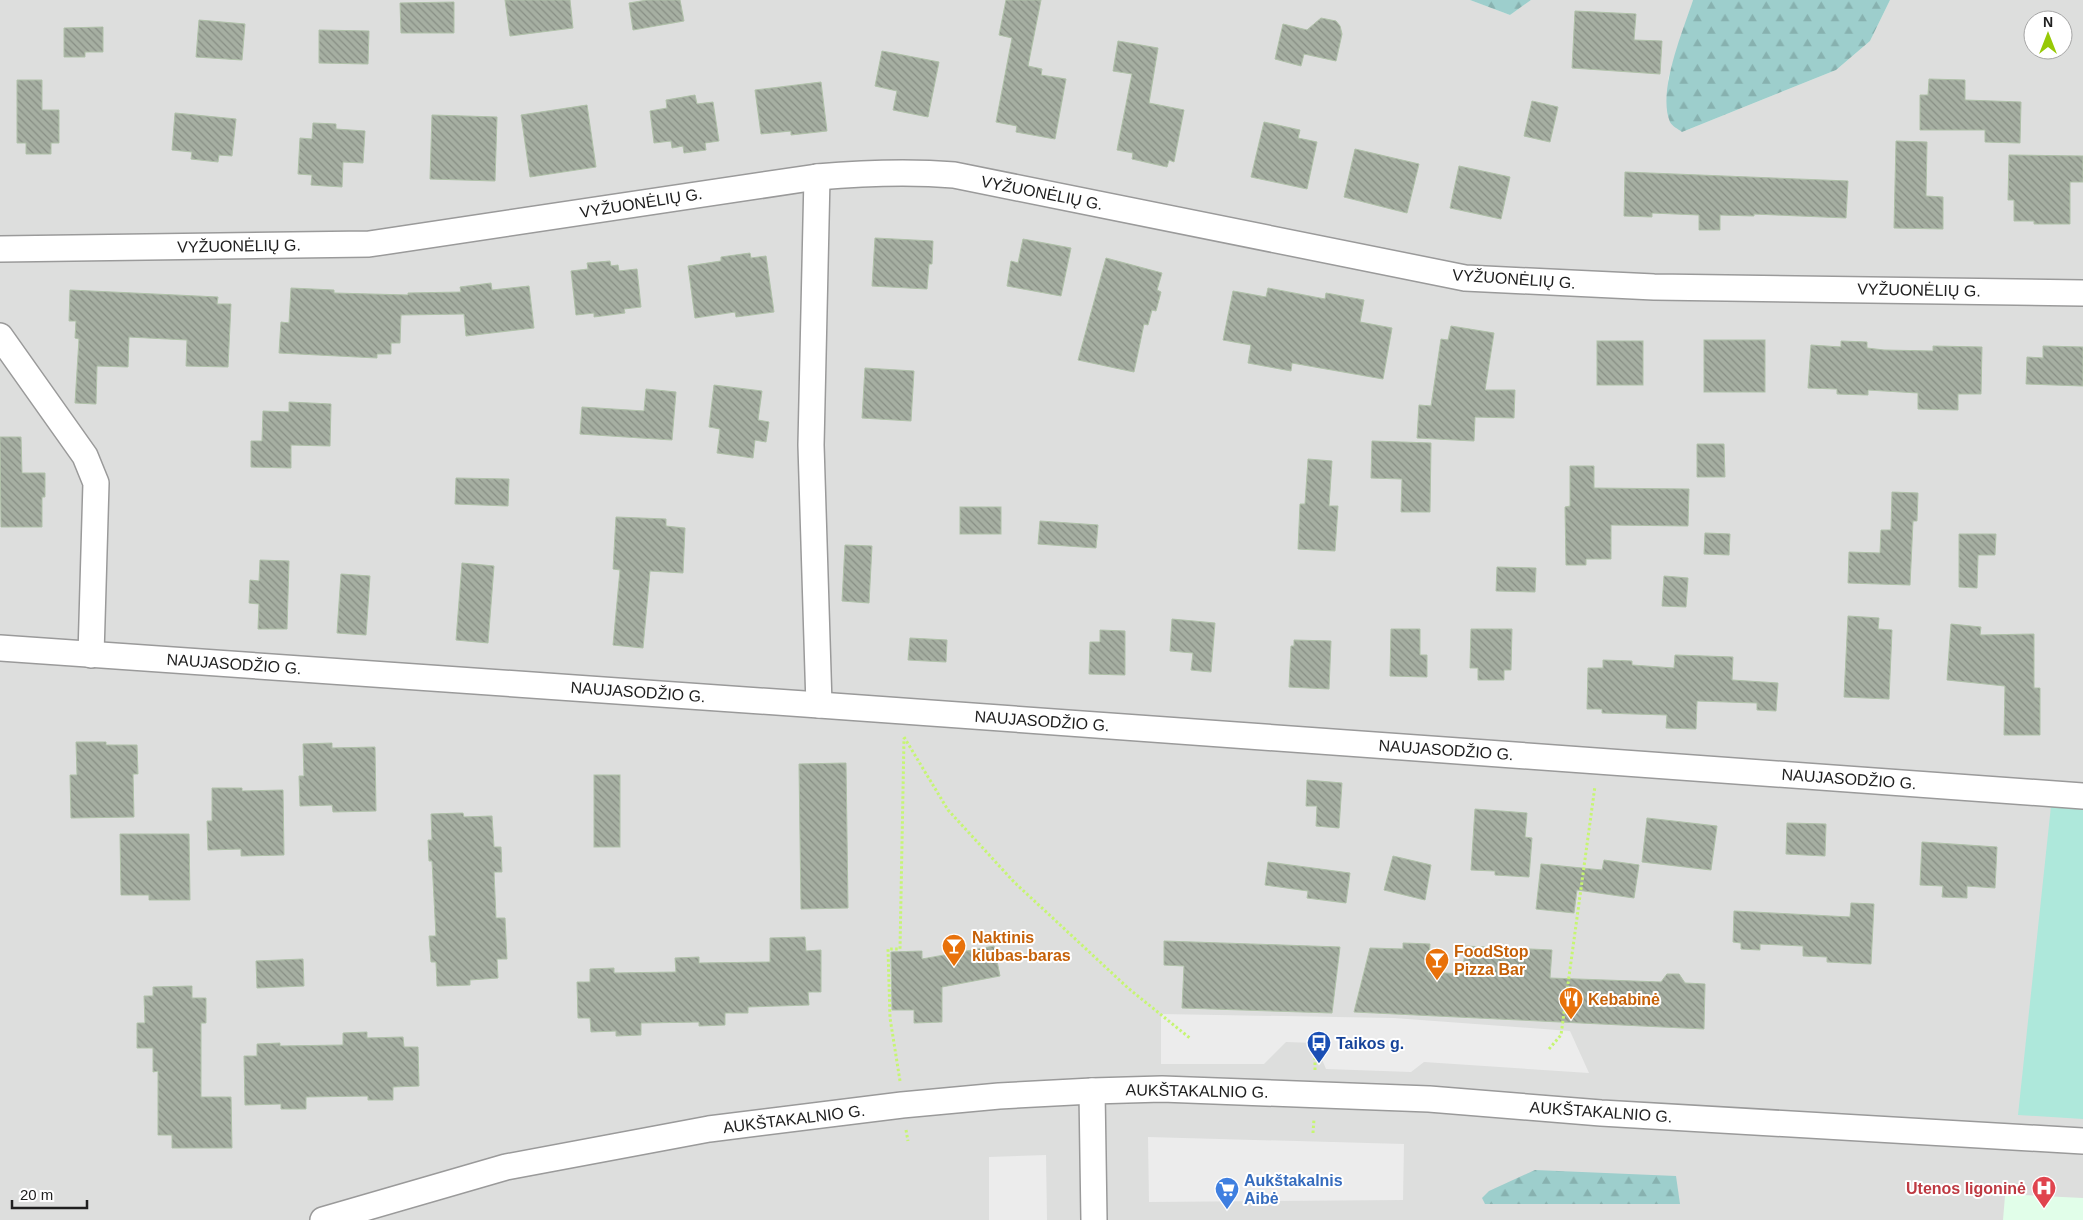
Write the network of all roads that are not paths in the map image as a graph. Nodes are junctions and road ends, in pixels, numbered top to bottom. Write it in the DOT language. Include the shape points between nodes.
graph roads {
  1 [pos="817,177"];
  2 [pos="0,249"];
  3 [pos="2083,293"];
  4 [pos="0,336"];
  5 [pos="0,648"];
  6 [pos="91,655"];
  7 [pos="819,705"];
  8 [pos="2083,796"];
  9 [pos="1092,1091"];
  10 [pos="2083,1141"];
  11 [pos="323,1220"];
  12 [pos="1094,1220"];
  1 -- 2 [label="street, VYŽUONĖLIŲ G." via="369,244"];
  1 -- 3 [label="street, VYŽUONĖLIŲ G." via="876,172 954,175 1465,278 1664,287"];
  1 -- 7 [label="street" via="812,445"];
  4 -- 6 [label="street" via="85,456 96,483"];
  5 -- 6 [label="street, NAUJASODŽIO G."];
  6 -- 7 [label="street, NAUJASODŽIO G."];
  7 -- 8 [label="street, NAUJASODŽIO G."];
  9 -- 10 [label="street, AUKŠTAKALNIO G." via="1162,1089 1428,1099"];
  9 -- 11 [label="street, AUKŠTAKALNIO G." via="902,1105 708,1129 506,1167"];
  9 -- 12 [label="street"];
}
